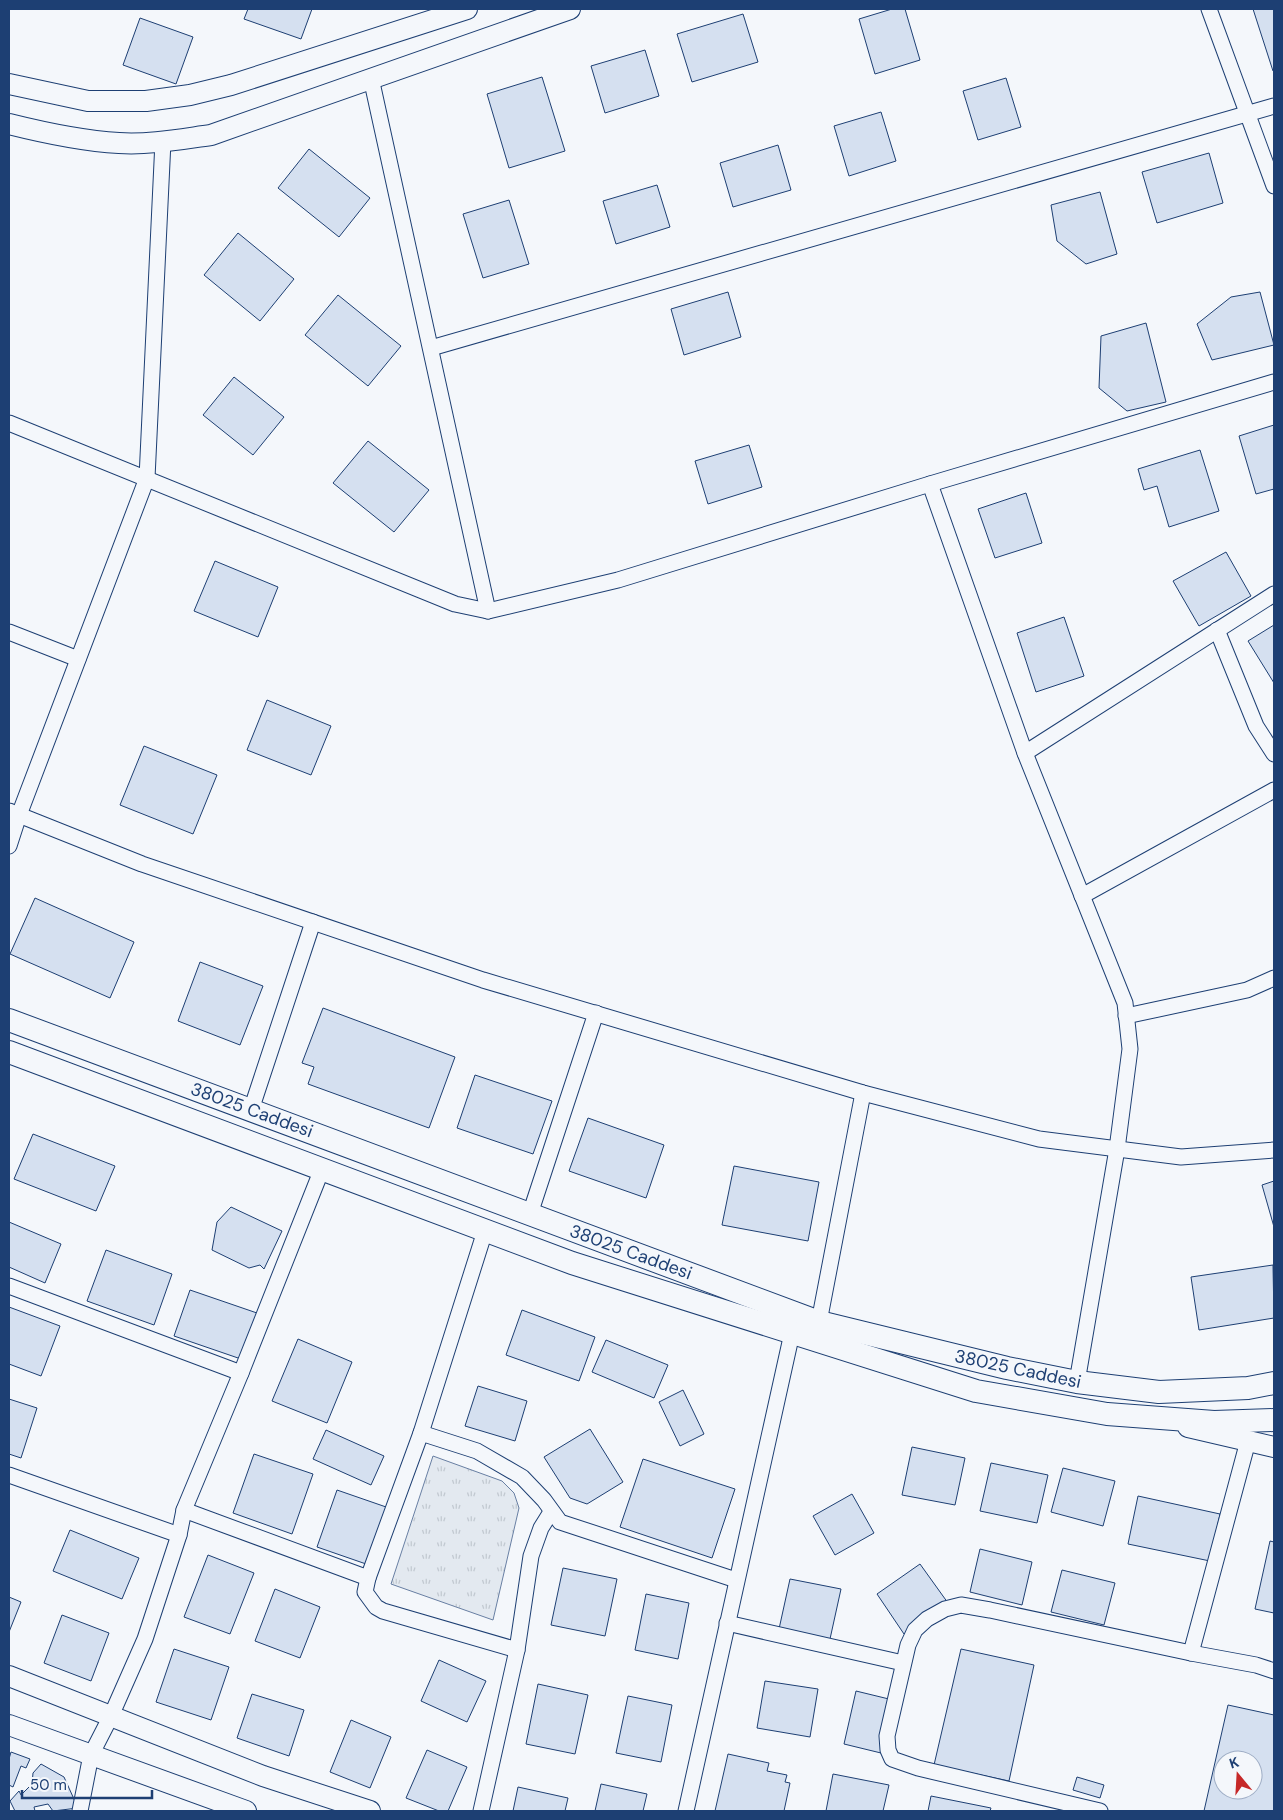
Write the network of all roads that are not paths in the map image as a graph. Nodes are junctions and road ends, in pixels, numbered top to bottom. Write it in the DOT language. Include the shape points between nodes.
graph roads {
  1 [pos="467,9"];
  2 [pos="570,9"];
  3 [pos="1209,9"];
  4 [pos="371,78"];
  5 [pos="9,84"];
  6 [pos="1274,106"];
  7 [pos="1248,113"];
  8 [pos="9,124"];
  9 [pos="163,142"];
  10 [pos="1274,186"];
  11 [pos="430,348"];
  12 [pos="1274,382"];
  13 [pos="9,422"];
  14 [pos="147,478"];
  15 [pos="930,484"];
  16 [pos="1274,594"];
  17 [pos="488,611"];
  18 [pos="1217,630"];
  19 [pos="9,632"];
  20 [pos="78,659"];
  21 [pos="1025,753"];
  22 [pos="1274,754"];
  23 [pos="1274,790"];
  24 [pos="14,813"];
  25 [pos="9,846"];
  26 [pos="1082,896"];
  27 [pos="313,922"];
  28 [pos="1274,978"];
  29 [pos="596,1013"];
  30 [pos="1126,1016"];
  31 [pos="9,1020"];
  32 [pos="9,1052"];
  33 [pos="863,1093"];
  34 [pos="251,1110"];
  35 [pos="1117,1149"];
  36 [pos="1274,1150"];
  37 [pos="322,1169"];
  38 [pos="530,1214"];
  39 [pos="484,1230"];
  40 [pos="9,1286"];
  41 [pos="819,1322"];
  42 [pos="792,1333"];
  43 [pos="241,1373"];
  44 [pos="1077,1382"];
  45 [pos="1274,1383"];
  46 [pos="1145,1417"];
  47 [pos="1274,1420"];
  48 [pos="421,1433"];
  49 [pos="1248,1441"];
  50 [pos="1274,1447"];
  51 [pos="9,1475"];
  52 [pos="184,1510"];
  53 [pos="551,1512"];
  54 [pos="179,1536"];
  55 [pos="368,1578"];
  56 [pos="736,1580"];
  57 [pos="727,1623"];
  58 [pos="517,1650"];
  59 [pos="1190,1653"];
  60 [pos="904,1663"];
  61 [pos="1274,1671"];
  62 [pos="9,1676"];
  63 [pos="111,1716"];
  64 [pos="9,1725"];
  65 [pos="91,1755"];
  66 [pos="80,1811"];
  67 [pos="246,1811"];
  68 [pos="370,1811"];
  69 [pos="481,1811"];
  70 [pos="686,1811"];
  71 [pos="1100,1811"];
  1 -- 5 [label="street" via="231,85 190,95 146,101 88,101"];
  2 -- 4 [label="street"];
  3 -- 7 [label="street"];
  4 -- 9 [label="street" via="211,135"];
  4 -- 11 [label="street"];
  6 -- 7 [label="street"];
  7 -- 10 [label="street"];
  7 -- 11 [label="street"];
  8 -- 9 [label="street" via="80,139 120,143"];
  9 -- 14 [label="street"];
  11 -- 17 [label="street"];
  12 -- 15 [label="street"];
  13 -- 14 [label="street"];
  14 -- 17 [label="street" via="455,604"];
  14 -- 20 [label="street"];
  15 -- 17 [label="street" via="618,580"];
  15 -- 21 [label="street"];
  16 -- 18 [label="street"];
  18 -- 21 [label="street"];
  18 -- 22 [label="street" via="1256,726"];
  19 -- 20 [label="street"];
  20 -- 24 [label="street"];
  21 -- 26 [label="street"];
  23 -- 26 [label="street"];
  24 -- 25 [label="street"];
  24 -- 27 [label="street" via="142,864"];
  26 -- 30 [label="street" via="1125,1003"];
  27 -- 29 [label="street" via="483,980"];
  27 -- 34 [label="street"];
  28 -- 30 [label="street" via="1246,990"];
  29 -- 33 [label="street"];
  29 -- 38 [label="street"];
  30 -- 35 [label="street" via="1130,1049"];
  31 -- 34 [label="main road, 38025 Caddesi"];
  32 -- 37 [label="main road, 38025 Caddesi"];
  33 -- 35 [label="street" via="1039,1139"];
  33 -- 41 [label="street"];
  34 -- 38 [label="main road, 38025 Caddesi"];
  35 -- 36 [label="street" via="1181,1157"];
  35 -- 44 [label="street"];
  37 -- 39 [label="main road, 38025 Caddesi"];
  37 -- 43 [label="street"];
  38 -- 41 [label="main road, 38025 Caddesi"];
  39 -- 42 [label="main road, 38025 Caddesi" via="572,1263"];
  39 -- 48 [label="street"];
  40 -- 43 [label="street"];
  41 -- 44 [label="main road, 38025 Caddesi"];
  42 -- 46 [label="main road, 38025 Caddesi" via="976,1391 1107,1414"];
  42 -- 56 [label="street"];
  43 -- 52 [label="street"];
  44 -- 45 [label="main road, 38025 Caddesi" via="1159,1392 1248,1388"];
  46 -- 47 [label="main road, 38025 Caddesi" via="1214,1422"];
  46 -- 49 [label="street"];
  48 -- 53 [label="street" via="477,1451 522,1477"];
  48 -- 55 [label="street"];
  49 -- 50 [label="street"];
  49 -- 59 [label="street"];
  51 -- 54 [label="street"];
  52 -- 54 [label="street"];
  52 -- 55 [label="street"];
  53 -- 56 [label="street" via="560,1522"];
  53 -- 58 [label="street" via="531,1556"];
  54 -- 63 [label="street" via="145,1639"];
  55 -- 58 [label="street" via="365,1592 383,1611"];
  56 -- 57 [label="street"];
  57 -- 60 [label="street"];
  57 -- 70 [label="street"];
  58 -- 69 [label="street"];
  59 -- 60 [label="street" via="961,1605 945,1609 915,1630"];
  59 -- 61 [label="street"];
  60 -- 71 [label="street" via="887,1736 892,1759"];
  62 -- 63 [label="street"];
  63 -- 65 [label="street"];
  63 -- 68 [label="street" via="264,1776"];
  64 -- 65 [label="street"];
  65 -- 66 [label="street"];
  65 -- 67 [label="street"];
}
